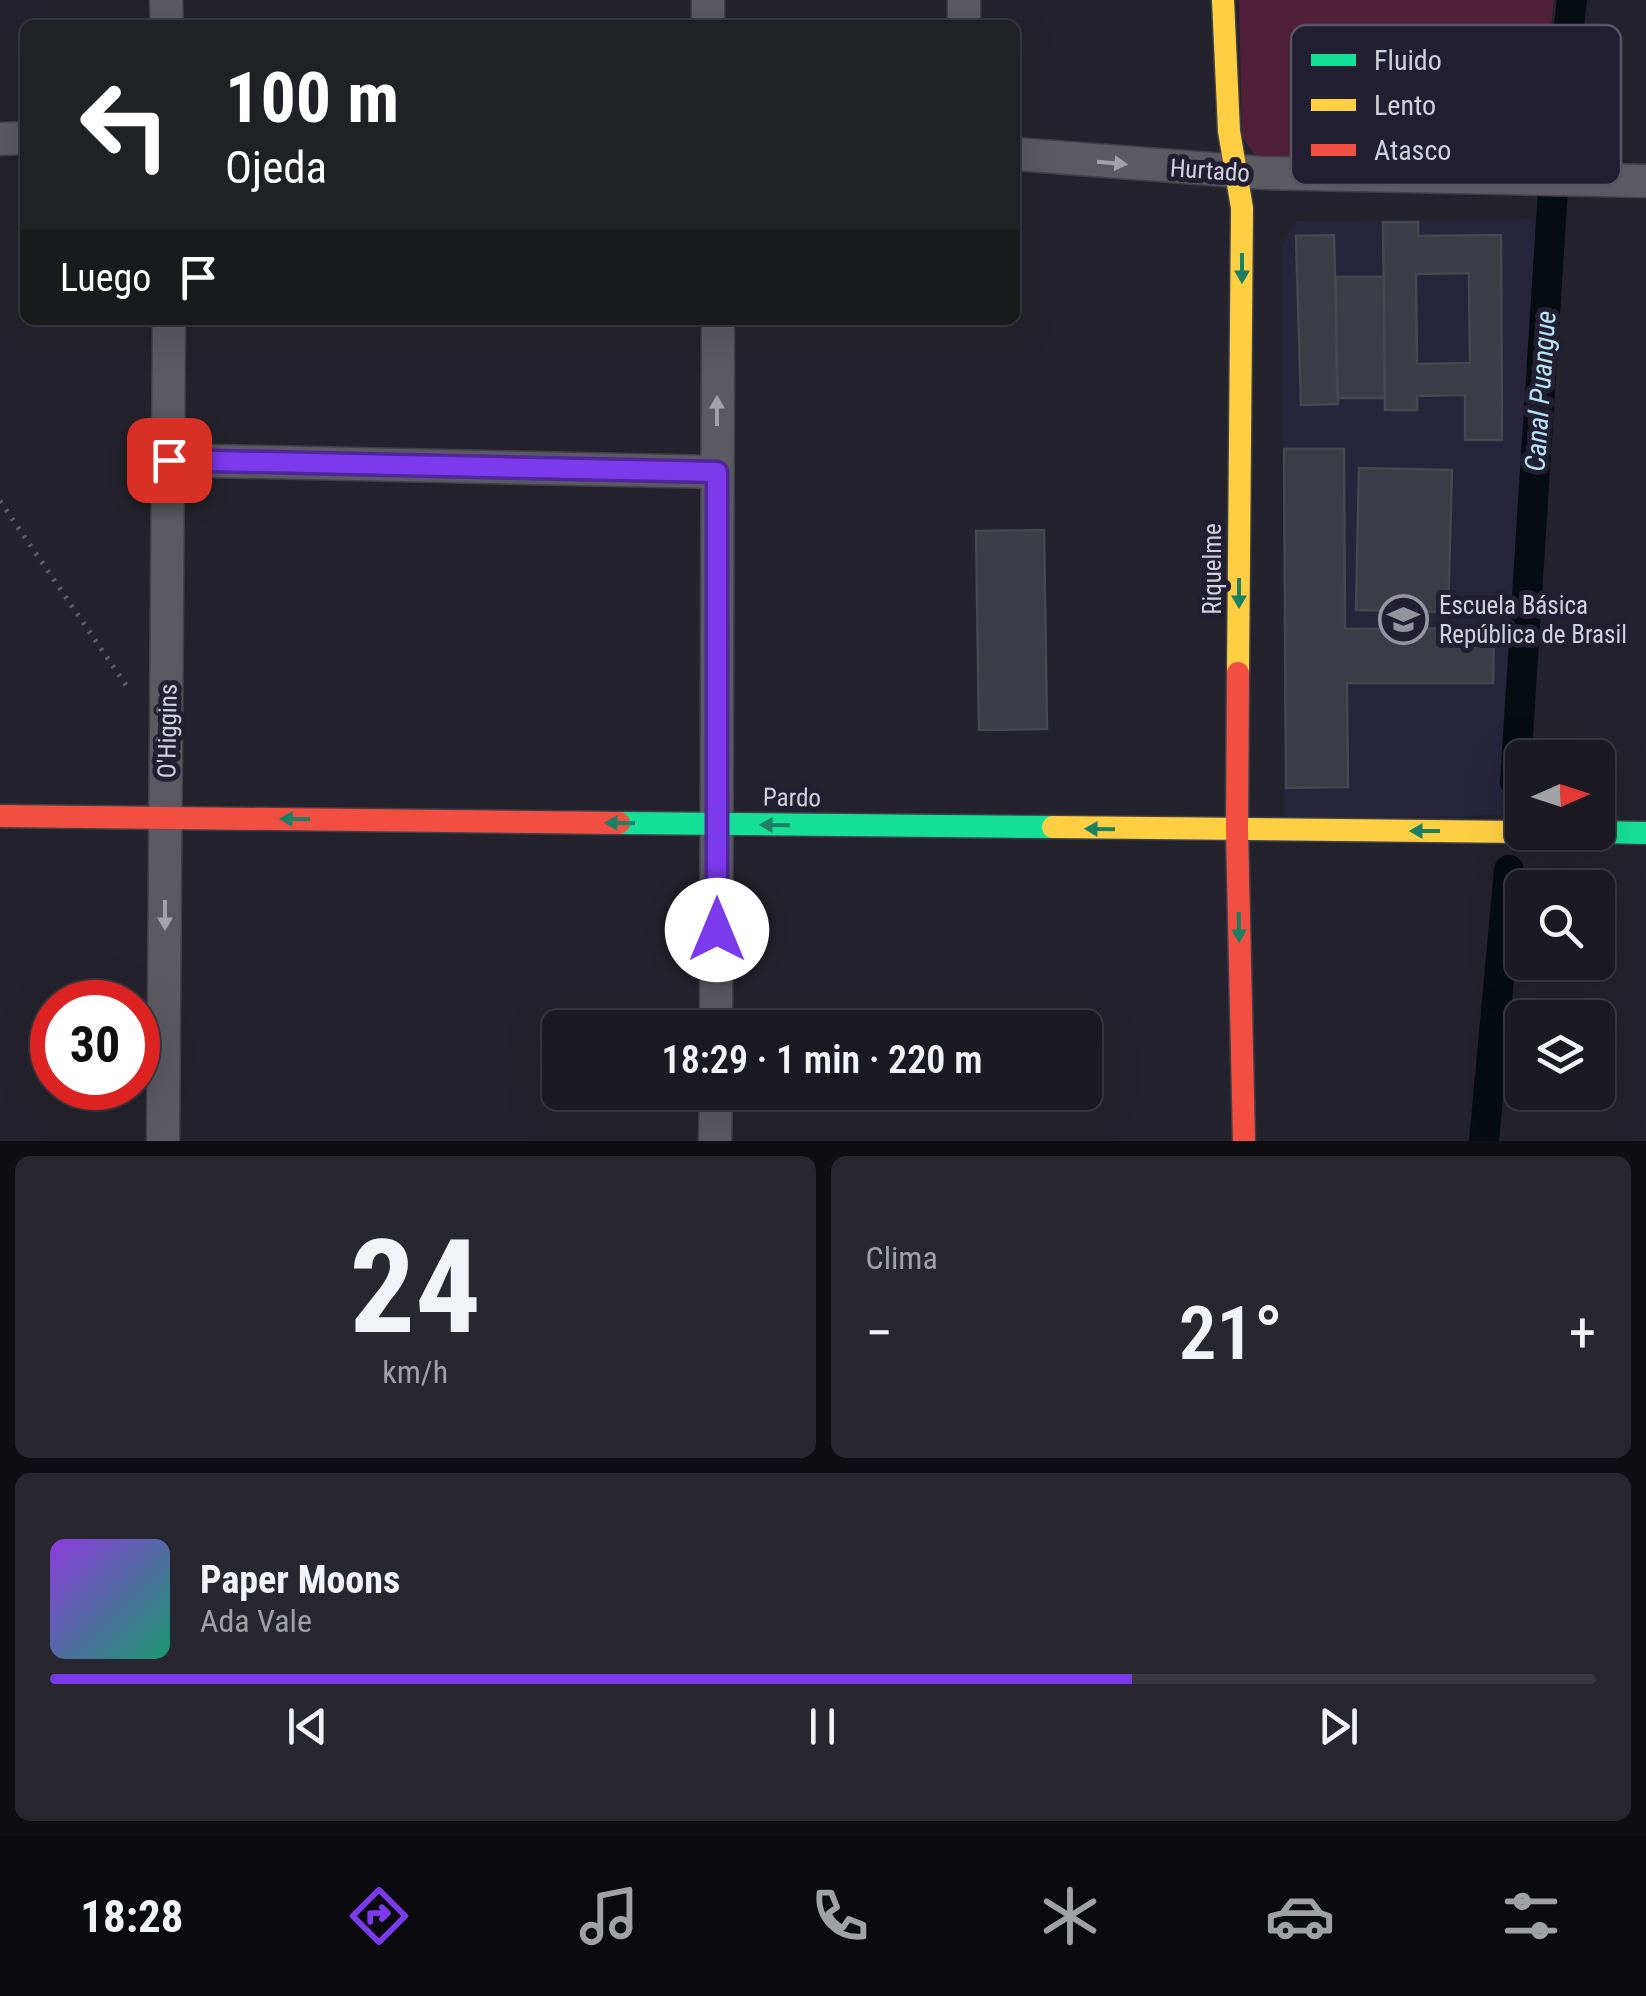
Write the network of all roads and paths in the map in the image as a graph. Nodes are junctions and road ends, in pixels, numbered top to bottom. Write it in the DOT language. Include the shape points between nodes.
graph roads {
  1 [pos="1223,0"];
  2 [pos="1020,154"];
  3 [pos="1232,172"];
  4 [pos="1291,174"];
  5 [pos="1646,181"];
  6 [pos="1621,182"];
  7 [pos="169,325"];
  8 [pos="718,325"];
  9 [pos="169,460"];
  10 [pos="717,472"];
  11 [pos="0,501"];
  12 [pos="128,688"];
  13 [pos="0,816"];
  14 [pos="166,818"];
  15 [pos="718,824"];
  16 [pos="1237,830"];
  17 [pos="1505,832"];
  18 [pos="1615,832"];
  19 [pos="1646,833"];
  20 [pos="716,1010"];
  21 [pos="716,1110"];
  22 [pos="163,1141"];
  23 [pos="715,1141"];
  24 [pos="1244,1141"];
  1 -- 3 [label="street, Riquelme"];
  2 -- 3 [label="street, Hurtado, one-way"];
  3 -- 4 [label="street, Hurtado"];
  3 -- 16 [label="street, Riquelme, one-way" via="1242,208"];
  5 -- 6 [label="street, Hurtado"];
  7 -- 9 [label="street, O'Higgins"];
  10 -- 8 [label="street, one-way"];
  9 -- 10 [label="street"];
  9 -- 14 [label="street, O'Higgins"];
  10 -- 15 [label="street"];
  11 -- 12 [label="path"];
  13 -- 14 [label="street, Pardo"];
  15 -- 14 [label="street, Pardo, one-way"];
  14 -- 22 [label="street, O'Higgins, one-way"];
  16 -- 15 [label="street, Pardo, one-way"];
  15 -- 20 [label="street"];
  17 -- 16 [label="street, Pardo, one-way"];
  16 -- 24 [label="street, Riquelme, one-way"];
  18 -- 19 [label="street"];
  21 -- 23 [label="street"];
}
